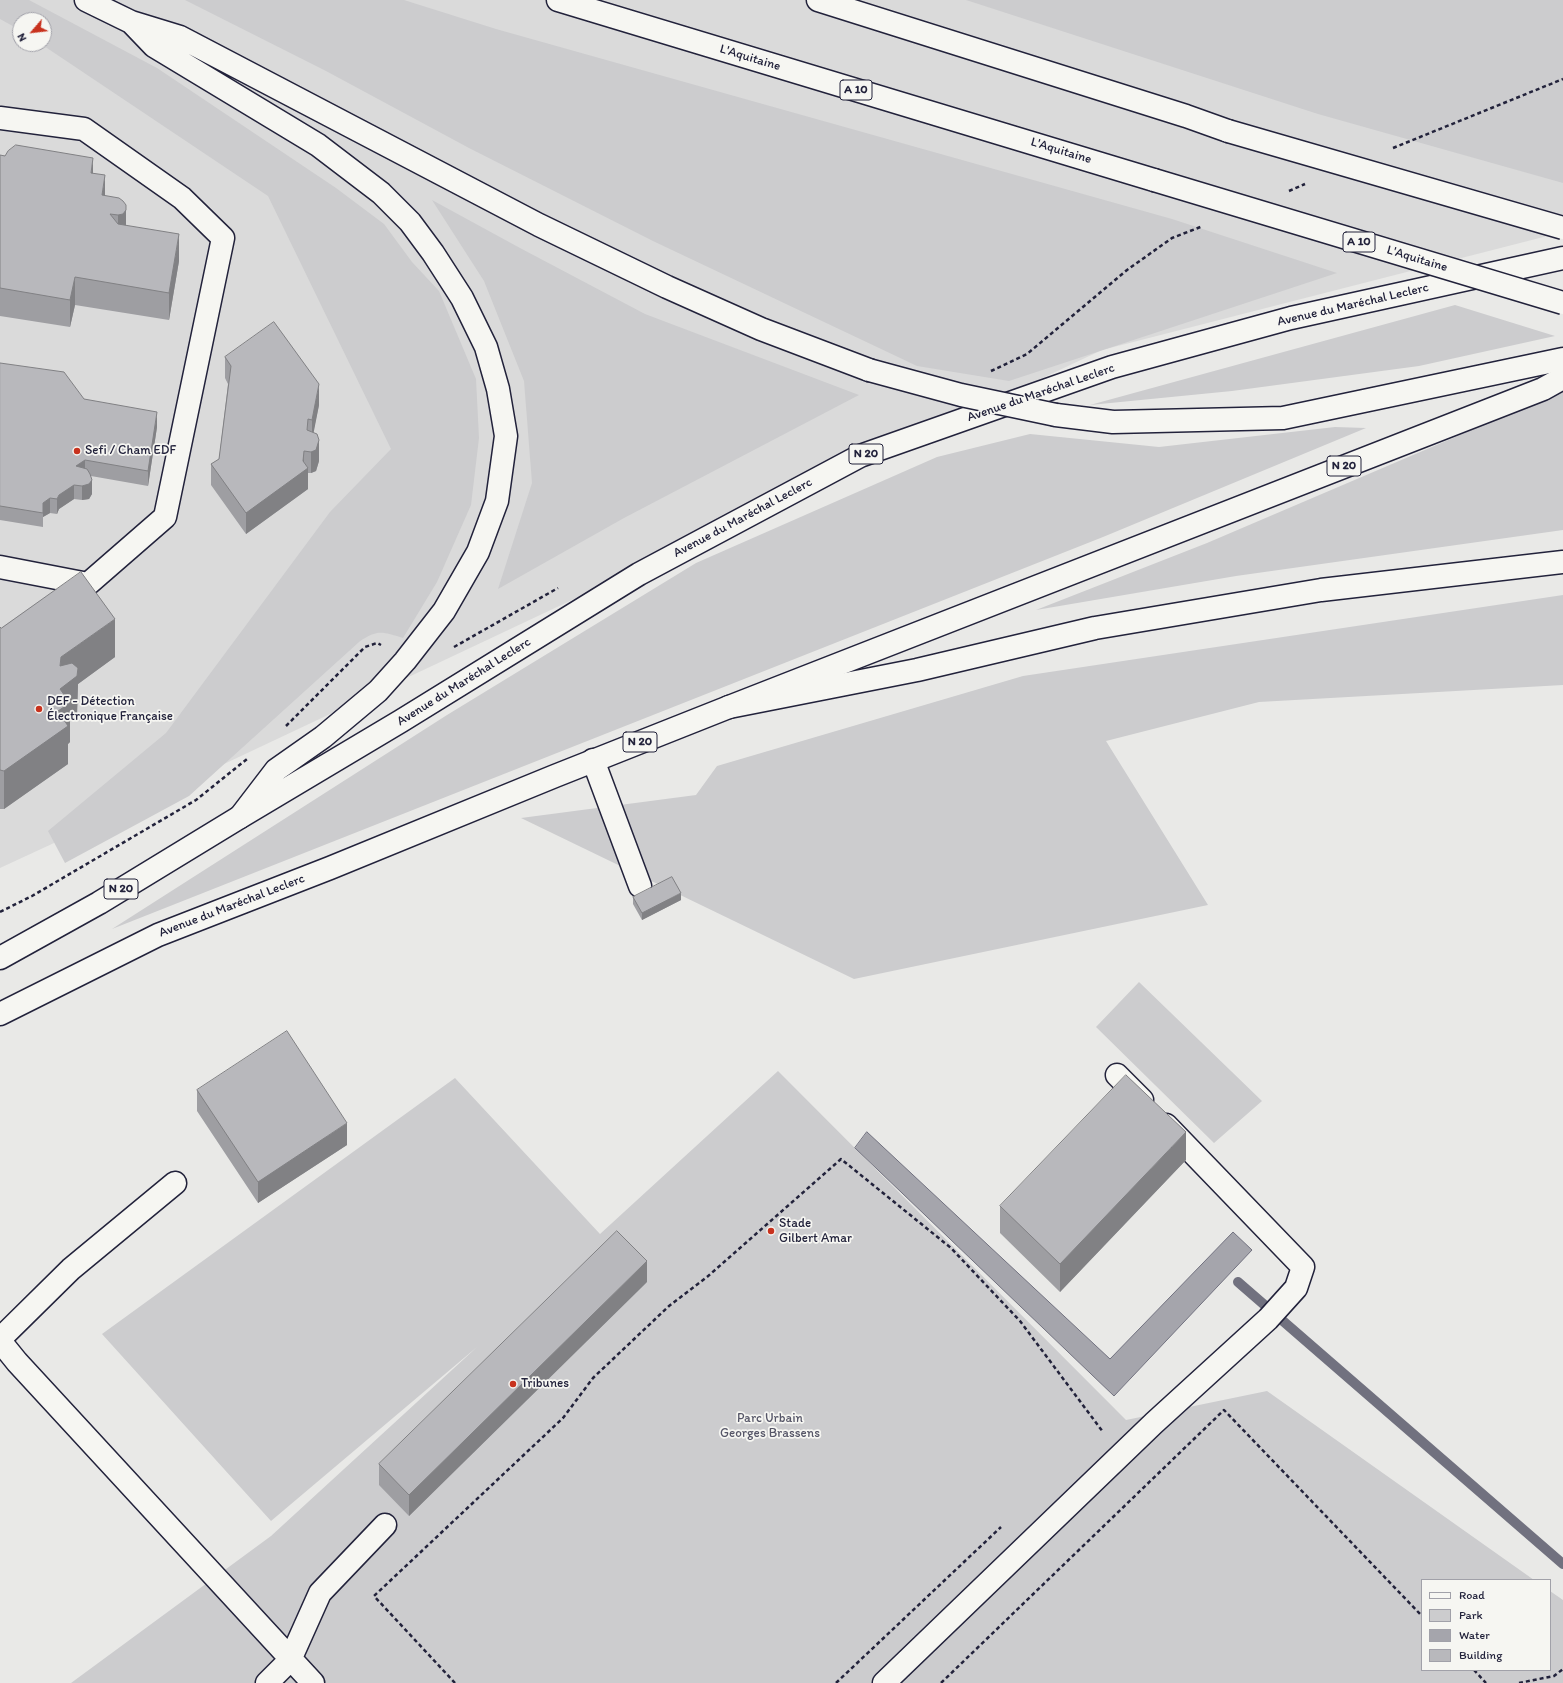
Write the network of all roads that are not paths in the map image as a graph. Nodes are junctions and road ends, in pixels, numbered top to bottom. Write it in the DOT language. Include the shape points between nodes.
graph roads {
  1 [pos="86,0"];
  2 [pos="558,0"];
  3 [pos="818,0"];
  4 [pos="131,22"];
  5 [pos="0,118"];
  6 [pos="1563,228"];
  7 [pos="1563,258"];
  8 [pos="1563,303"];
  9 [pos="1563,359"];
  10 [pos="1563,378"];
  11 [pos="1563,562"];
  12 [pos="0,567"];
  13 [pos="729,707"];
  14 [pos="593,760"];
  15 [pos="240,817"];
  16 [pos="640,886"];
  17 [pos="0,958"];
  18 [pos="0,1014"];
  19 [pos="1117,1075"];
  20 [pos="175,1183"];
  21 [pos="0,1340"];
  22 [pos="385,1525"];
  23 [pos="290,1660"];
  24 [pos="267,1683"];
  25 [pos="313,1683"];
  26 [pos="884,1683"];
  1 -- 4 [label="main road"];
  2 -- 8 [label="main road, L'Aquitaine / A 10, bridge"];
  3 -- 6 [label="main road, bridge" via="1228,131"];
  4 -- 9 [label="main road, bridge" via="180,36 538,225 761,330 869,370 961,395 1056,415 1113,422 1283,418"];
  4 -- 15 [label="main road" via="154,46 318,145 381,193 410,222 462,298 486,347 498,389 506,436 497,501 478,552 444,611 405,661 378,690 323,737 276,770"];
  5 -- 12 [label="main road" via="84,129 182,198 223,238 165,517 88,584"];
  7 -- 15 [label="main road, Avenue du Maréchal Leclerc / N 20" via="1291,318 1112,368 860,456 639,574"];
  10 -- 13 [label="main road, Avenue du Maréchal Leclerc / N 20" via="1543,389"];
  11 -- 13 [label="main road" via="1321,590 1095,628 917,670"];
  13 -- 14 [label="main road, Avenue du Maréchal Leclerc / N 20"];
  14 -- 16 [label="main road"];
  14 -- 18 [label="main road, Avenue du Maréchal Leclerc / N 20" via="330,868 158,935"];
  15 -- 17 [label="main road, Avenue du Maréchal Leclerc / N 20" via="99,903"];
  19 -- 26 [label="main road" via="1303,1267 1296,1288 1268,1319 1154,1423"];
  20 -- 21 [label="main road" via="71,1269"];
  21 -- 23 [label="main road" via="17,1362"];
  22 -- 23 [label="main road" via="320,1593"];
  23 -- 24 [label="main road"];
  23 -- 25 [label="main road"];
}
